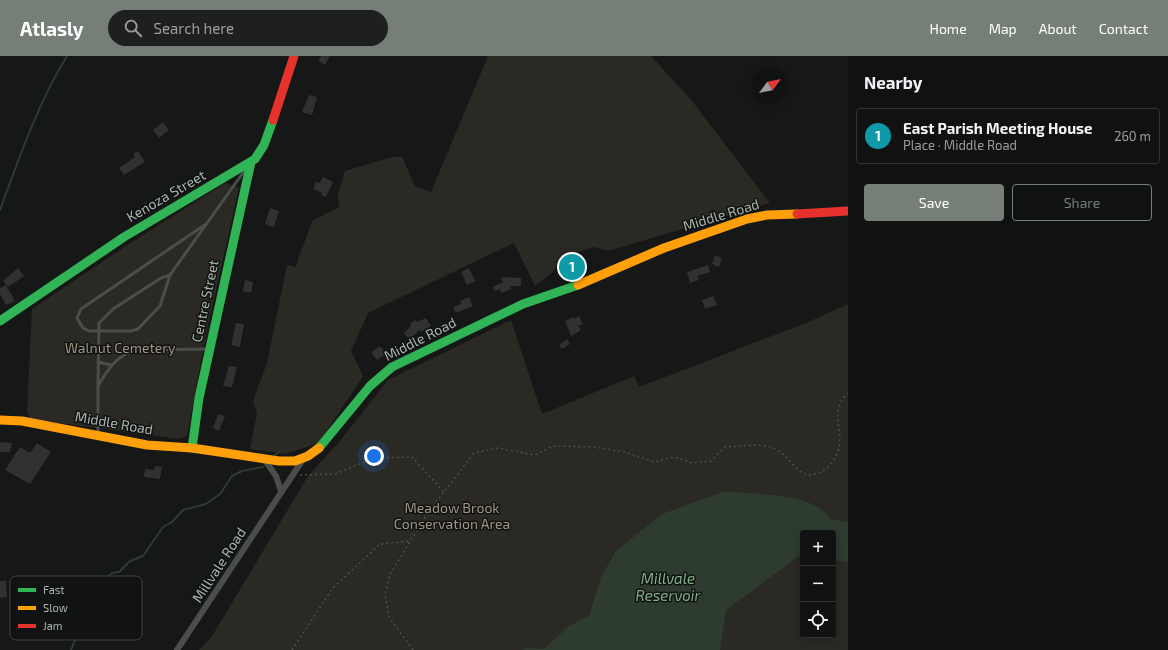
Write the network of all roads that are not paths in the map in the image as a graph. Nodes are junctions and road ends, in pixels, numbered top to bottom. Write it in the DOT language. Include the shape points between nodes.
graph roads {
  1 [pos="294,56"];
  2 [pos="251,162"];
  3 [pos="848,211"];
  4 [pos="206,224"];
  5 [pos="170,275"];
  6 [pos="0,321"];
  7 [pos="100,332"];
  8 [pos="209,349"];
  9 [pos="98,362"];
  10 [pos="111,365"];
  11 [pos="98,386"];
  12 [pos="0,420"];
  13 [pos="98,436"];
  14 [pos="192,448"];
  15 [pos="304,458"];
  16 [pos="264,459"];
  17 [pos="281,491"];
  18 [pos="177,650"];
  1 -- 2 [label="street, Kenoza Street" via="292,69 264,145"];
  2 -- 4 [label="lane"];
  2 -- 6 [label="street, Kenoza Street" via="124,237"];
  2 -- 8 [label="street, Centre Street"];
  3 -- 15 [label="street, Middle Road" via="772,215 747,219 664,248 575,286 523,304 392,367 370,386 322,444"];
  4 -- 5 [label="lane"];
  4 -- 7 [label="lane" via="81,310 78,318 83,328"];
  5 -- 7 [label="lane" via="156,281 109,312 99,323"];
  5 -- 7 [label="lane" via="160,306 138,329"];
  7 -- 9 [label="lane"];
  8 -- 10 [label="lane" via="139,350 128,352"];
  8 -- 14 [label="street, Centre Street"];
  9 -- 10 [label="lane"];
  9 -- 11 [label="lane"];
  10 -- 11 [label="lane"];
  11 -- 13 [label="lane"];
  12 -- 13 [label="street, Middle Road" via="22,421"];
  13 -- 14 [label="street, Middle Road" via="148,445"];
  14 -- 16 [label="street, Middle Road"];
  15 -- 16 [label="street, Middle Road" via="287,462"];
  15 -- 17 [label="street, Millvale Road"];
  16 -- 17 [label="street" via="276,476"];
  17 -- 18 [label="street, Millvale Road"];
}
